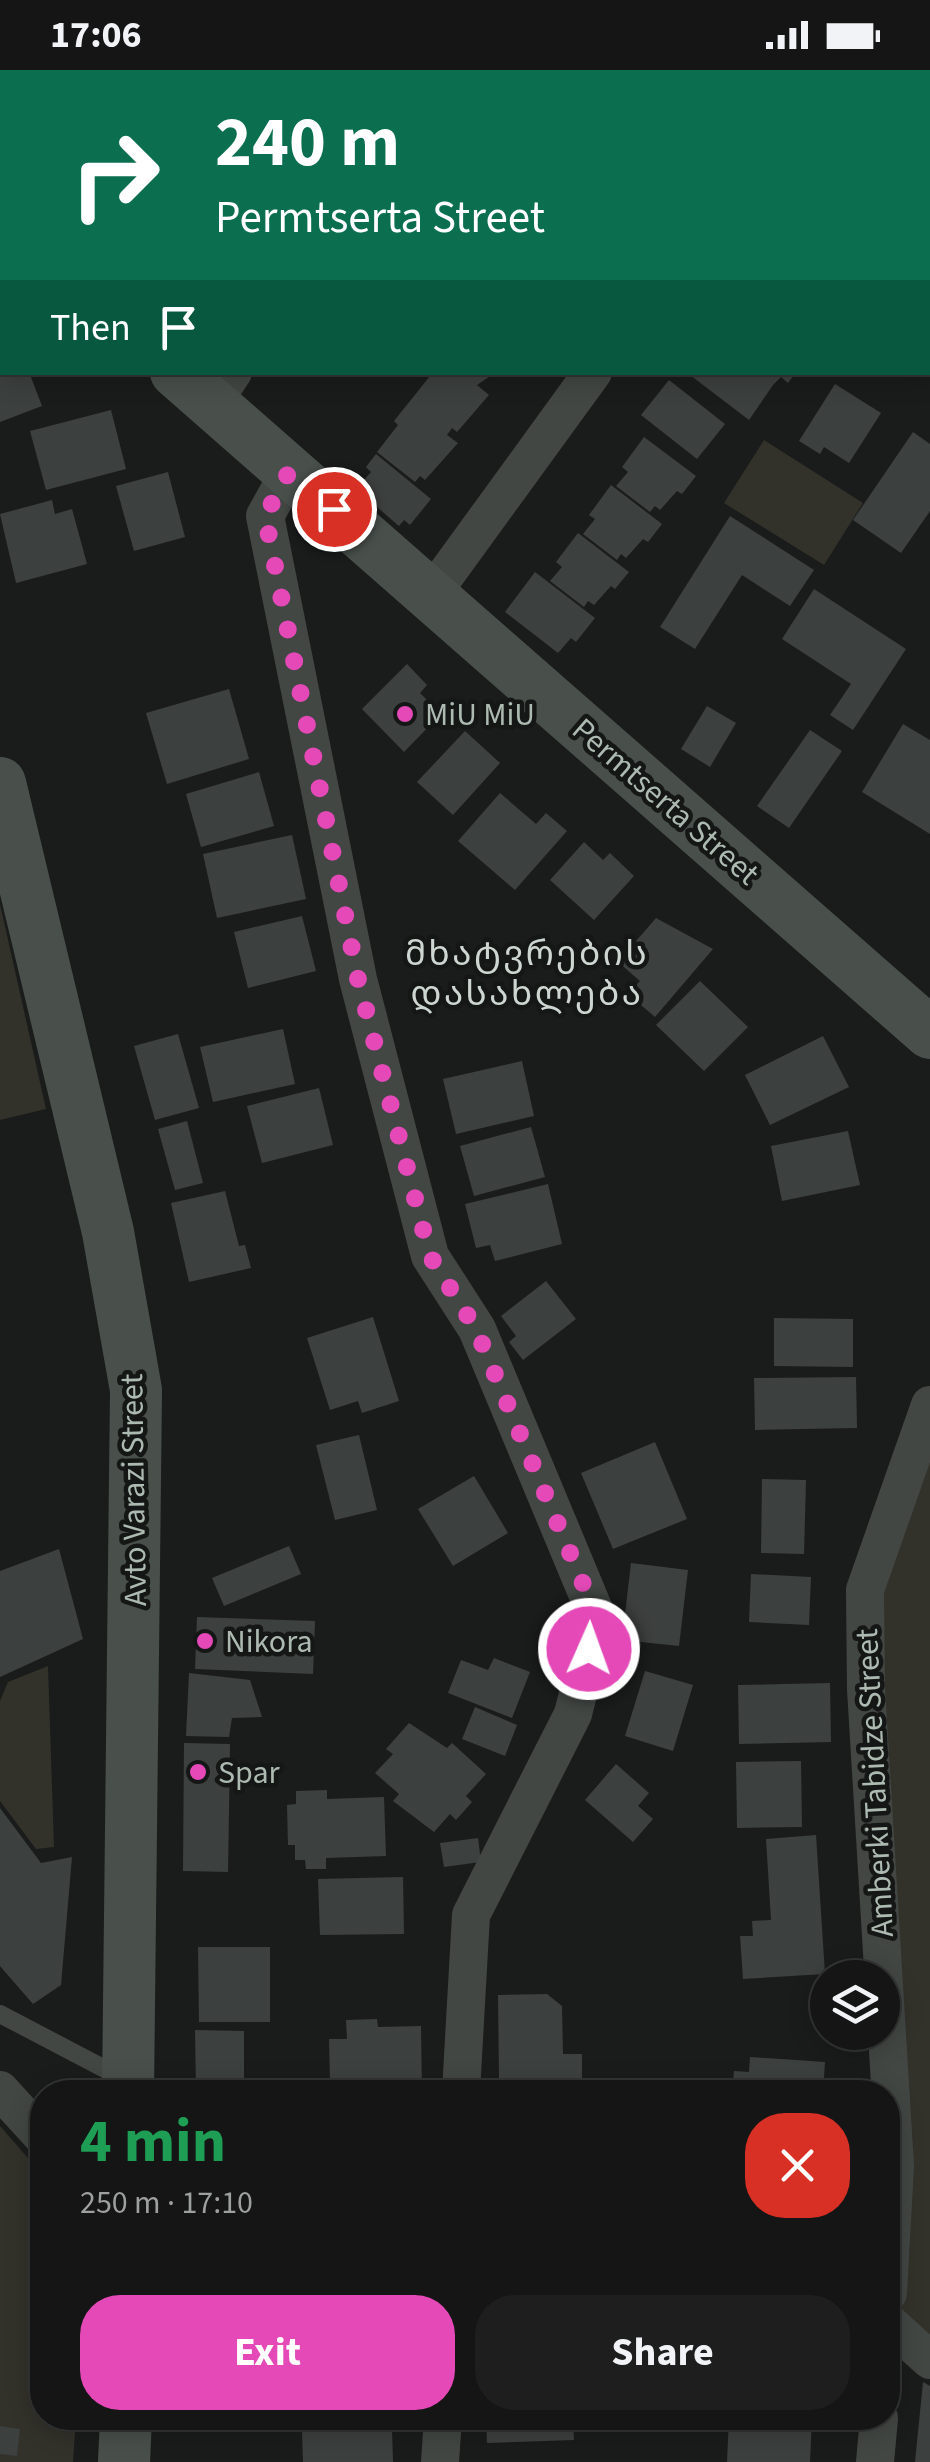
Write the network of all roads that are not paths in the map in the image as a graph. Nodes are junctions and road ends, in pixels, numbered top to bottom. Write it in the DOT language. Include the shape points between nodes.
graph roads {
  1 [pos="592,375"];
  2 [pos="207,382"];
  3 [pos="290,470"];
  4 [pos="432,595"];
  5 [pos="0,783"];
  6 [pos="930,1033"];
  7 [pos="930,1405"];
  8 [pos="0,2014"];
  9 [pos="116,2080"];
  10 [pos="128,2080"];
  11 [pos="463,2080"];
  12 [pos="890,2080"];
  13 [pos="0,2090"];
  14 [pos="30,2123"];
  15 [pos="900,2333"];
  16 [pos="930,2360"];
  17 [pos="125,2430"];
  18 [pos="442,2430"];
  19 [pos="877,2430"];
  20 [pos="124,2462"];
  21 [pos="440,2462"];
  22 [pos="875,2462"];
  1 -- 4 [label="street"];
  2 -- 3 [label="street, Permtserta Street"];
  3 -- 4 [label="street, Permtserta Street"];
  3 -- 11 [label="street" via="265,516 358,979 430,1256 476,1329 597,1617 573,1714 472,1915"];
  4 -- 6 [label="street, Permtserta Street"];
  5 -- 10 [label="street, Avto Varazi Street" via="108,1232 136,1390"];
  7 -- 12 [label="street, Amberki Tabidze Street" via="865,1590"];
  8 -- 9 [label="lane"];
  13 -- 14 [label="street"];
  15 -- 16 [label="street"];
  17 -- 20 [label="street"];
  18 -- 21 [label="street"];
  19 -- 22 [label="street"];
}
